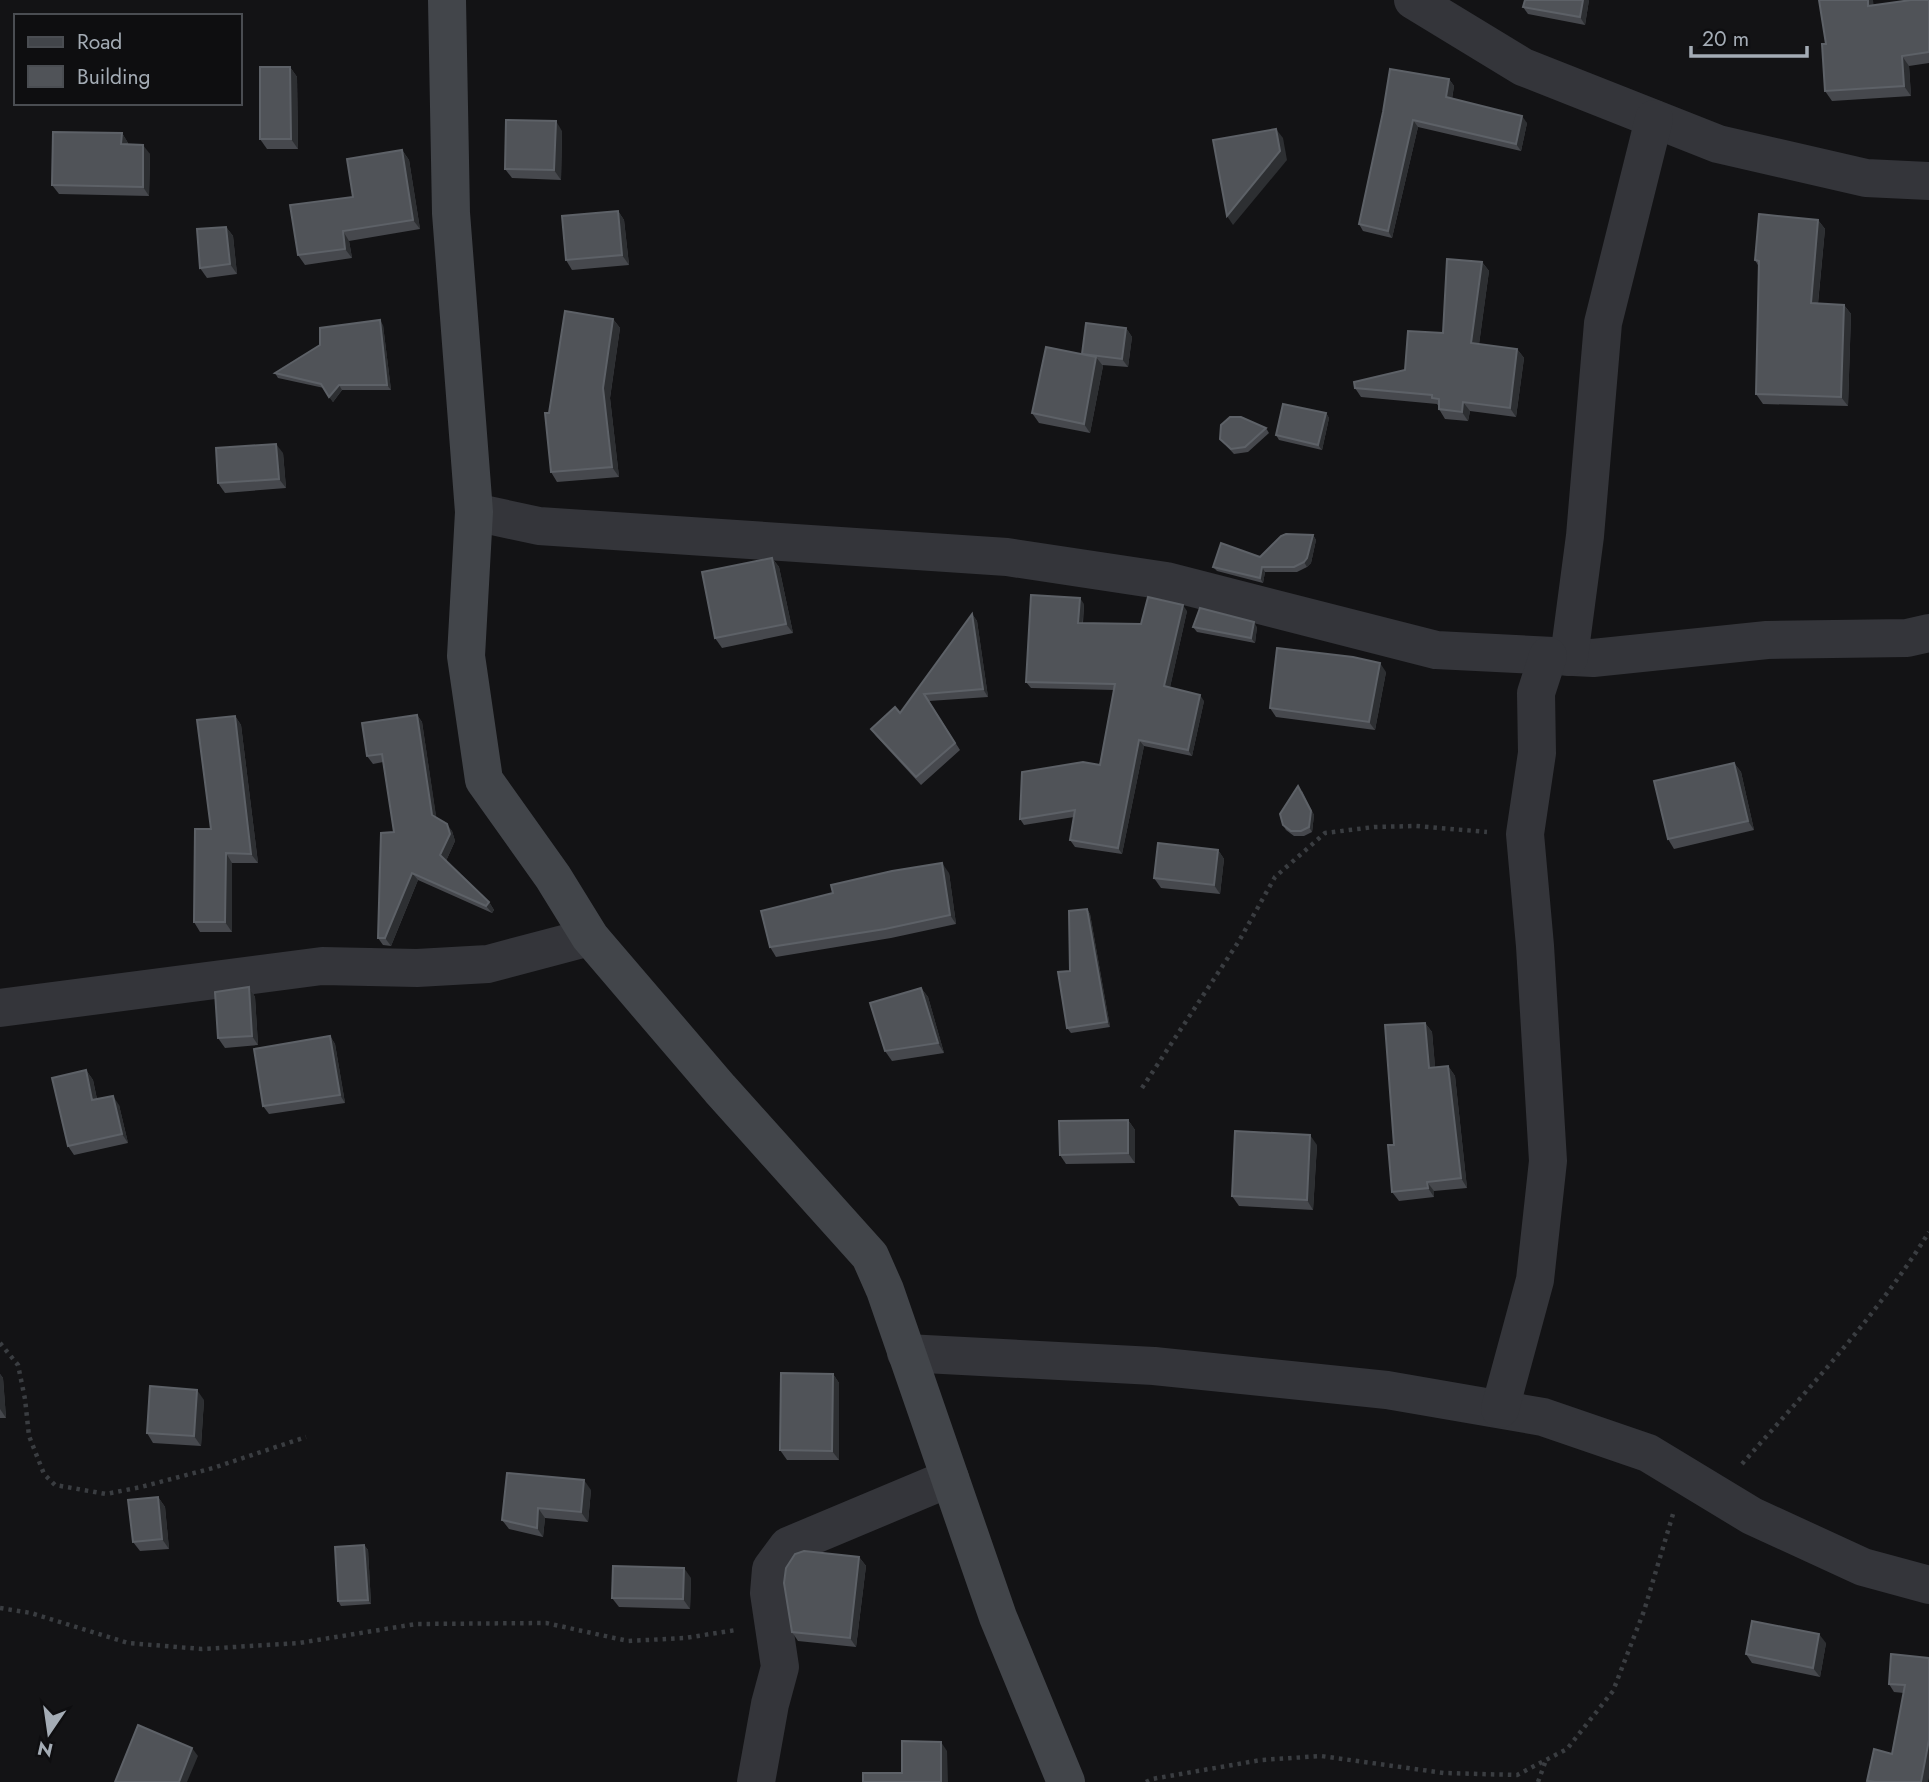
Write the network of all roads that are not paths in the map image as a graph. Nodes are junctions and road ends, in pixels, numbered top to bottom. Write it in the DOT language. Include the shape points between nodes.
graph roads {
  1 [pos="447,0"];
  2 [pos="1413,0"];
  3 [pos="1654,119"];
  4 [pos="1929,181"];
  5 [pos="474,512"];
  6 [pos="1929,633"];
  7 [pos="1558,656"];
  8 [pos="590,937"];
  9 [pos="0,1008"];
  10 [pos="906,1353"];
  11 [pos="1500,1409"];
  12 [pos="950,1478"];
  13 [pos="1929,1585"];
  14 [pos="756,1782"];
  15 [pos="1066,1782"];
  1 -- 5 [label="street" via="451,213"];
  2 -- 3 [label="street" via="1523,67"];
  3 -- 4 [label="street" via="1718,144 1866,178"];
  3 -- 7 [label="street" via="1603,323 1585,536"];
  5 -- 7 [label="street" via="539,526 1007,557 1166,582 1436,650"];
  5 -- 8 [label="street" via="466,656 484,780"];
  6 -- 7 [label="street" via="1907,638 1767,640 1593,657"];
  7 -- 11 [label="street" via="1536,693 1537,753 1525,834 1548,1161 1535,1280"];
  8 -- 9 [label="street" via="488,964 322,966"];
  8 -- 10 [label="street" via="870,1256"];
  10 -- 11 [label="street" via="1154,1366 1387,1390"];
  10 -- 12 [label="street"];
  11 -- 13 [label="street" via="1543,1417 1648,1452 1752,1516 1863,1567"];
  12 -- 14 [label="street" via="788,1546 771,1569 769,1593 780,1667"];
  12 -- 15 [label="street" via="998,1617"];
}
